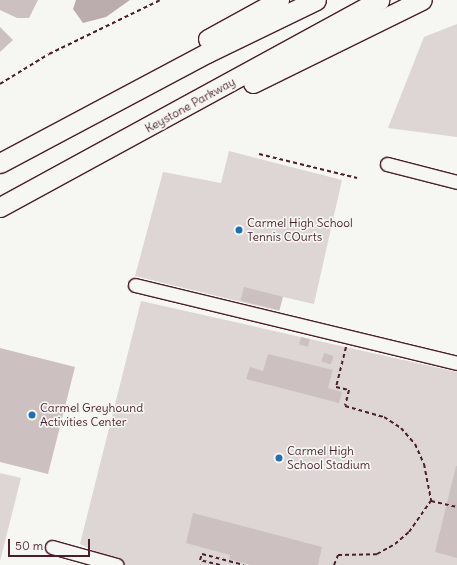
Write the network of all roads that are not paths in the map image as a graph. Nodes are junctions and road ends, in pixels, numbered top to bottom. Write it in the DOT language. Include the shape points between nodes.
graph roads {
  1 [pos="279,0"];
  2 [pos="316,0"];
  3 [pos="378,0"];
  4 [pos="422,0"];
  5 [pos="94,157"];
  6 [pos="0,158"];
  7 [pos="0,163"];
  8 [pos="386,164"];
  9 [pos="457,182"];
  10 [pos="0,207"];
  11 [pos="136,286"];
  12 [pos="457,363"];
  13 [pos="52,547"];
  14 [pos="117,565"];
  1 -- 6 [label="highway"];
  2 -- 7 [label="highway" via="200,56"];
  3 -- 5 [label="highway, Keystone Parkway"];
  4 -- 5 [label="highway" via="206,107"];
  5 -- 10 [label="highway, Keystone Parkway"];
  8 -- 9 [label="lane"];
  11 -- 12 [label="lane"];
  13 -- 14 [label="lane"];
}
